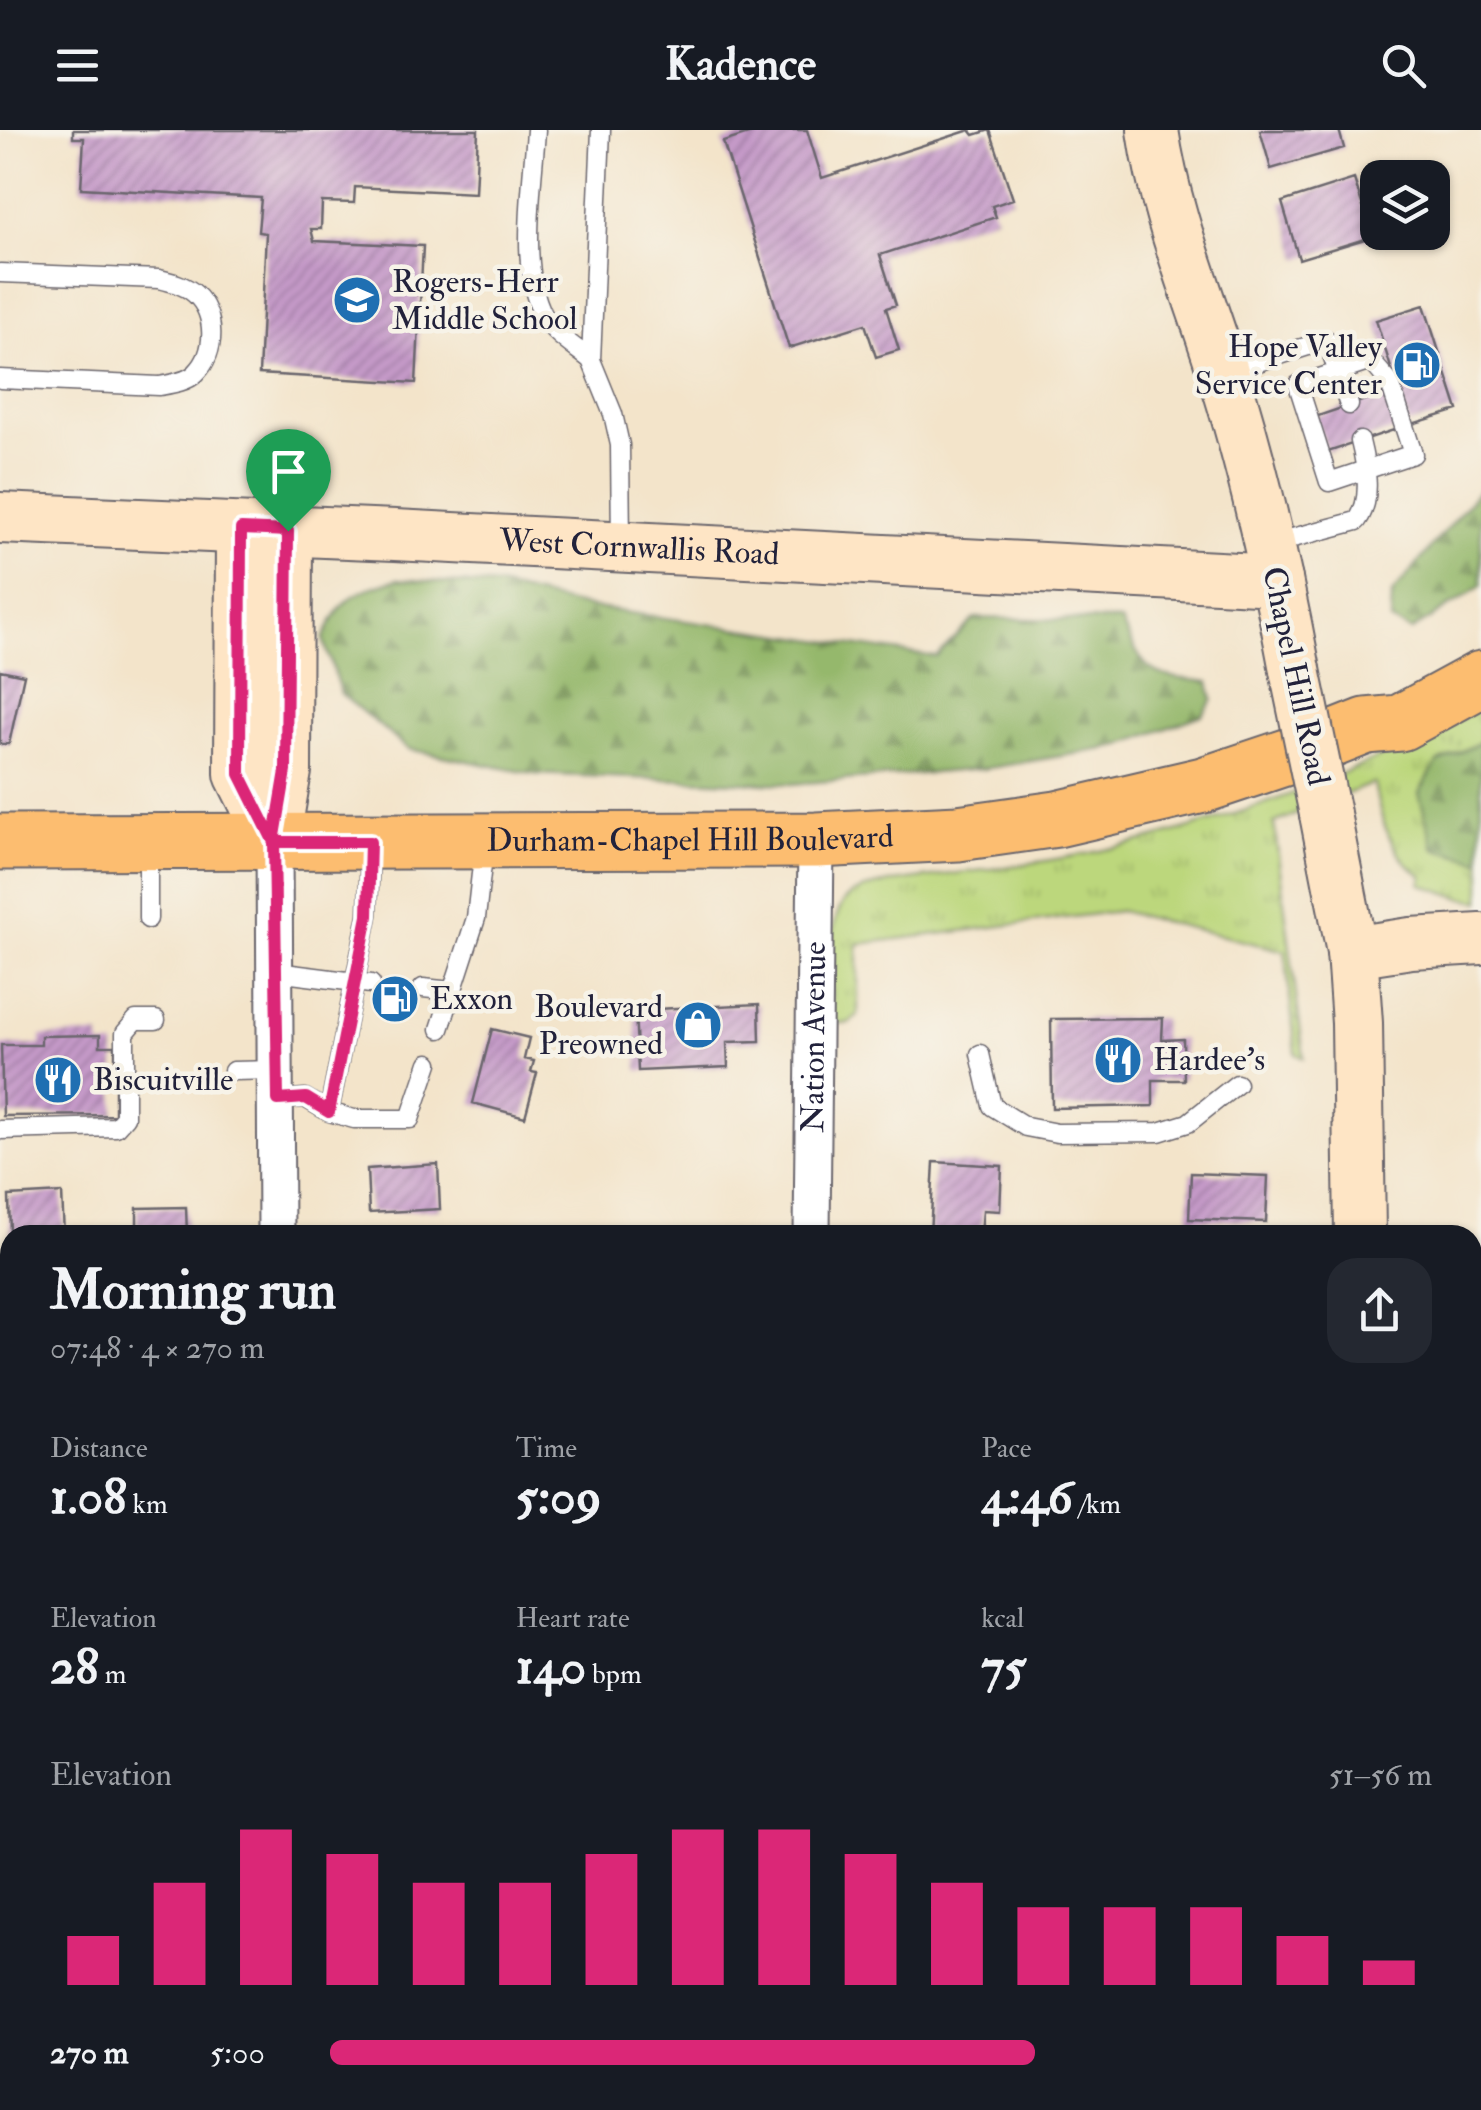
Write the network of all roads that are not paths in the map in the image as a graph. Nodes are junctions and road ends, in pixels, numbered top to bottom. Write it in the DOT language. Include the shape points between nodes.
graph roads {
  1 [pos="536,130"];
  2 [pos="602,130"];
  3 [pos="1153,130"];
  4 [pos="0,273"];
  5 [pos="591,360"];
  6 [pos="1338,371"];
  7 [pos="1224,373"];
  8 [pos="0,379"];
  9 [pos="1349,406"];
  10 [pos="1360,441"];
  11 [pos="1367,469"];
  12 [pos="0,518"];
  13 [pos="264,530"];
  14 [pos="621,546"];
  15 [pos="1273,562"];
  16 [pos="1481,645"];
  17 [pos="1481,679"];
  18 [pos="1366,726"];
  19 [pos="485,839"];
  20 [pos="816,840"];
  21 [pos="0,842"];
  22 [pos="274,842"];
  23 [pos="370,842"];
  24 [pos="148,844"];
  25 [pos="148,919"];
  26 [pos="1481,939"];
  27 [pos="1352,952"];
  28 [pos="276,972"];
  29 [pos="362,983"];
  30 [pos="423,988"];
  31 [pos="452,991"];
  32 [pos="156,1020"];
  33 [pos="440,1029"];
  34 [pos="980,1054"];
  35 [pos="429,1063"];
  36 [pos="233,1071"];
  37 [pos="1237,1084"];
  38 [pos="278,1085"];
  39 [pos="329,1112"];
  40 [pos="0,1130"];
  41 [pos="276,1225"];
  42 [pos="812,1225"];
  43 [pos="1360,1225"];
  1 -- 5 [label="lane" via="533,296 550,327"];
  2 -- 5 [label="lane"];
  3 -- 7 [label="street, Chapel Hill Road" via="1179,244"];
  4 -- 8 [label="lane" via="178,283 208,312 212,337 196,374 180,382"];
  5 -- 14 [label="lane" via="620,444"];
  6 -- 7 [label="lane" via="1327,340"];
  6 -- 9 [label="lane"];
  6 -- 11 [label="lane" via="1298,386 1328,482"];
  6 -- 11 [label="lane" via="1371,361 1390,383 1414,454"];
  7 -- 15 [label="street, Chapel Hill Road"];
  10 -- 11 [label="lane"];
  11 -- 15 [label="lane" via="1357,521"];
  12 -- 13 [label="street, West Cornwallis Road"];
  13 -- 14 [label="street, West Cornwallis Road"];
  13 -- 22 [label="street" via="240,774"];
  14 -- 15 [label="street, West Cornwallis Road"];
  15 -- 27 [label="street, Chapel Hill Road, bridge"];
  16 -- 18 [label="main road, Durham-Chapel Hill Boulevard" via="1386,697"];
  17 -- 18 [label="main road, Durham-Chapel Hill Boulevard" via="1400,723"];
  18 -- 20 [label="main road, Durham-Chapel Hill Boulevard" via="1203,785 1075,815 958,833"];
  19 -- 20 [label="main road, Durham-Chapel Hill Boulevard"];
  19 -- 23 [label="main road, Durham-Chapel Hill Boulevard"];
  19 -- 31 [label="lane" via="476,918"];
  20 -- 42 [label="street, Nation Avenue"];
  21 -- 24 [label="main road, Durham-Chapel Hill Boulevard"];
  22 -- 23 [label="main road, Durham-Chapel Hill Boulevard"];
  22 -- 24 [label="main road, Durham-Chapel Hill Boulevard"];
  22 -- 28 [label="street"];
  23 -- 29 [label="lane"];
  24 -- 25 [label="lane"];
  26 -- 27 [label="street"];
  27 -- 43 [label="street, Chapel Hill Road"];
  28 -- 29 [label="lane"];
  28 -- 38 [label="street"];
  29 -- 39 [label="lane"];
  30 -- 31 [label="lane"];
  31 -- 33 [label="lane"];
  32 -- 40 [label="lane" via="136,1020 125,1033 125,1116 116,1127"];
  34 -- 37 [label="lane" via="992,1106 1026,1127 1056,1134 1159,1132 1188,1123"];
  35 -- 39 [label="lane" via="410,1119"];
  36 -- 38 [label="lane"];
  38 -- 39 [label="lane"];
  38 -- 41 [label="street"];
}
